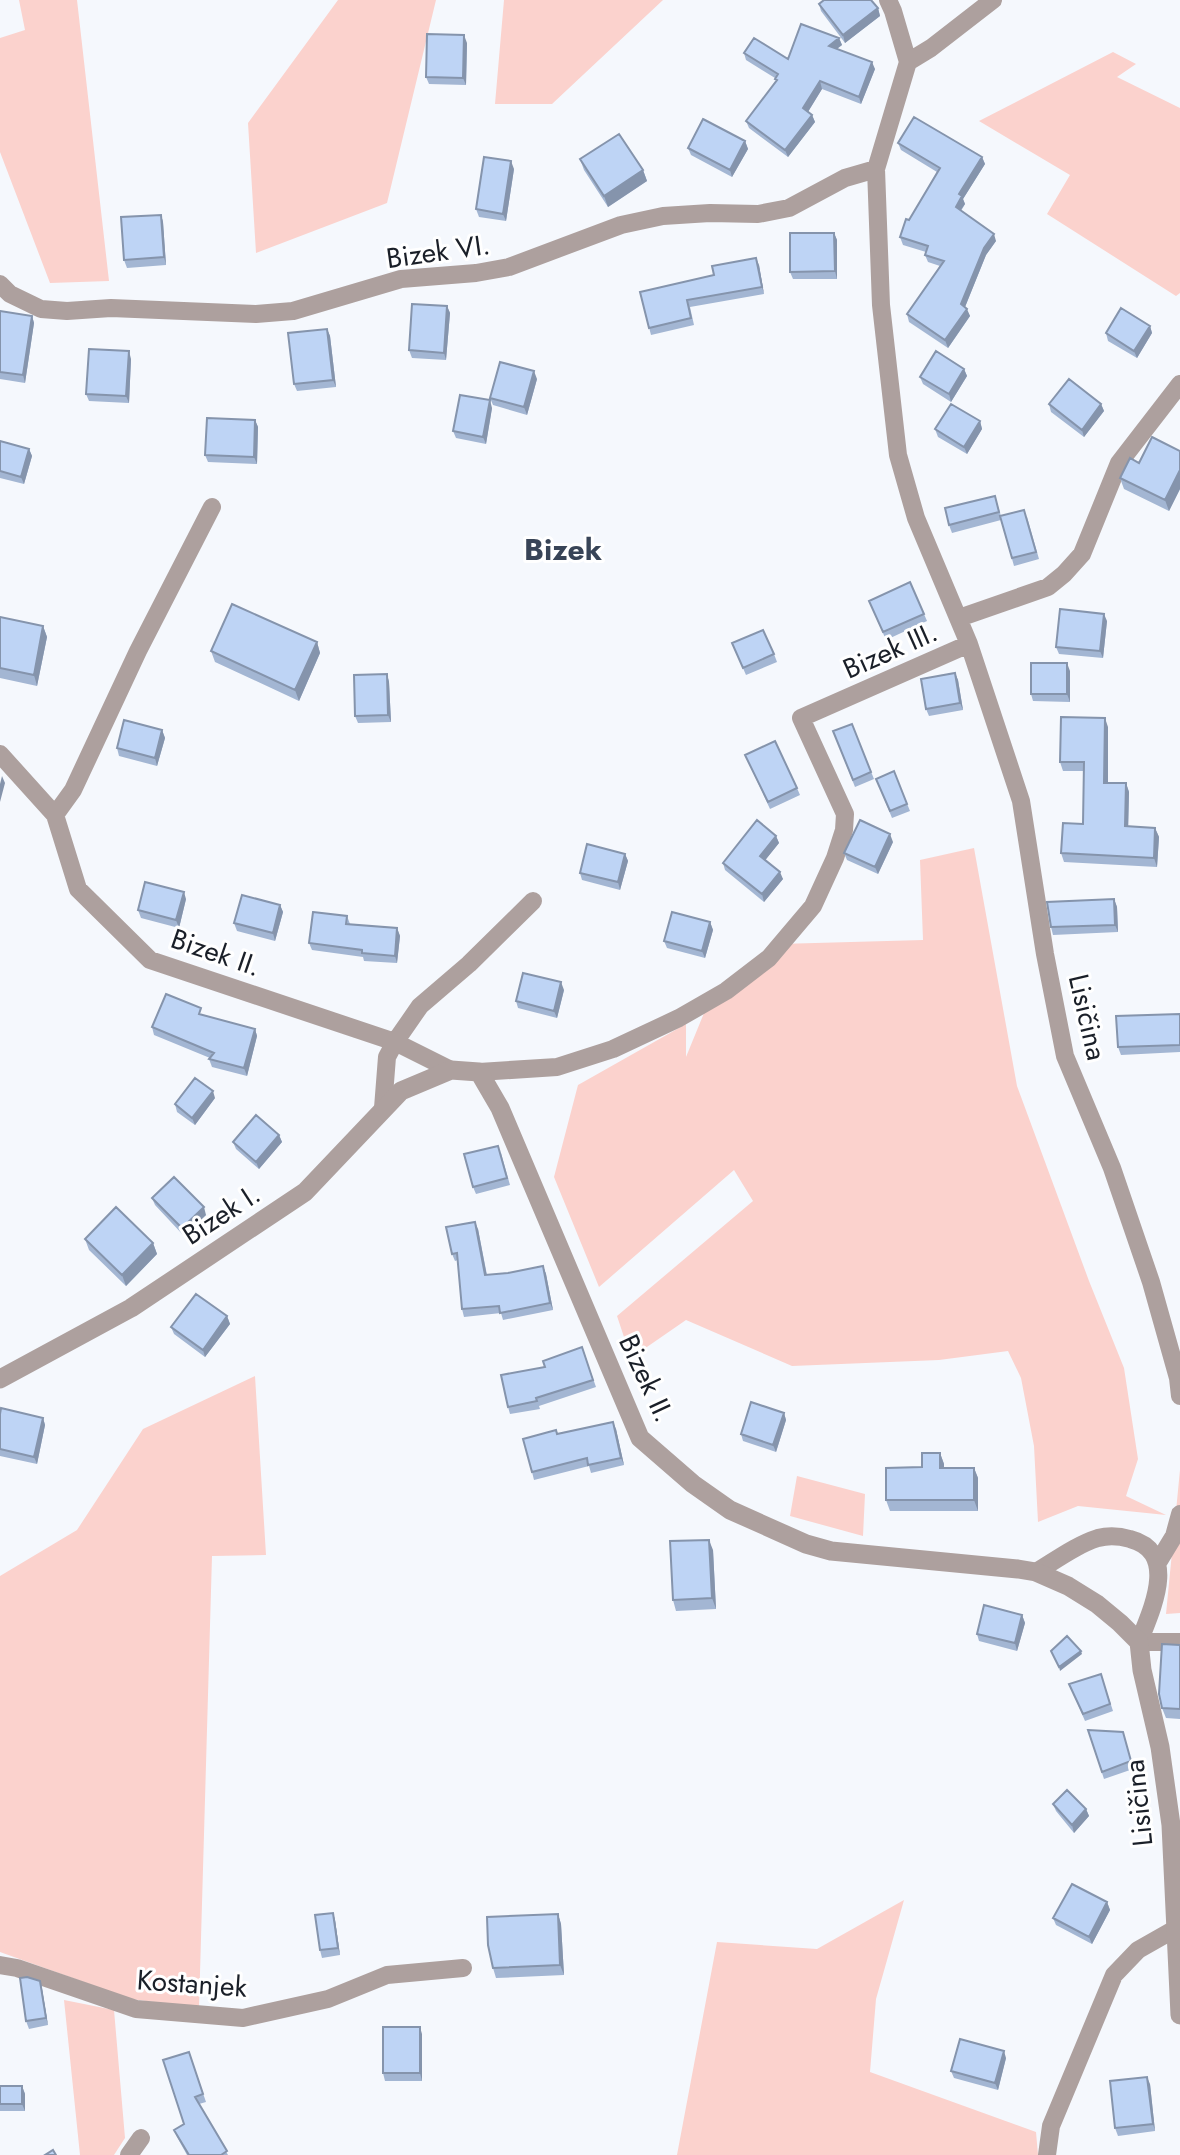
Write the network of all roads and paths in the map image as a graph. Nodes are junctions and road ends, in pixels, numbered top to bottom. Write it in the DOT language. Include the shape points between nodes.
graph roads {
  1 [pos="888,0"];
  2 [pos="993,0"];
  3 [pos="908,62"];
  4 [pos="876,169"];
  5 [pos="0,284"];
  6 [pos="1180,384"];
  7 [pos="212,507"];
  8 [pos="959,618"];
  9 [pos="969,644"];
  10 [pos="0,754"];
  11 [pos="55,815"];
  12 [pos="533,901"];
  13 [pos="395,1042"];
  14 [pos="451,1070"];
  15 [pos="479,1072"];
  16 [pos="383,1108"];
  17 [pos="0,1379"];
  18 [pos="1180,1396"];
  19 [pos="1180,1514"];
  20 [pos="1157,1564"];
  21 [pos="1036,1572"];
  22 [pos="1139,1642"];
  23 [pos="1180,1642"];
  24 [pos="1175,1929"];
  25 [pos="0,1965"];
  26 [pos="463,1968"];
  27 [pos="1180,2015"];
  28 [pos="141,2138"];
  29 [pos="129,2155"];
  30 [pos="1047,2155"];
  1 -- 3 [label="street"];
  2 -- 3 [label="street"];
  3 -- 4 [label="street, Bizek III."];
  4 -- 5 [label="street, Bizek VI." via="845,178 789,208 758,214 663,216 621,225 509,267 401,279 293,310 256,314 41,309"];
  4 -- 8 [label="street, Bizek III." via="881,305 898,455 915,518"];
  6 -- 8 [label="street" via="1119,463 1082,554 1064,574 1048,587"];
  7 -- 11 [label="street" via="73,790"];
  8 -- 9 [label="street, Bizek III."];
  9 -- 15 [label="street, Bizek III." via="801,718 845,814 844,830 813,906 769,958 726,992 613,1049 557,1067"];
  9 -- 18 [label="street, Lisičina" via="1021,801 1065,1056 1112,1168 1151,1282"];
  10 -- 11 [label="street, Bizek II."];
  11 -- 13 [label="street, Bizek II." via="78,889 150,960"];
  12 -- 13 [label="street" via="420,1006"];
  13 -- 14 [label="street, Bizek II."];
  13 -- 16 [label="street" via="387,1057"];
  14 -- 15 [label="street, Bizek II."];
  14 -- 16 [label="street, Bizek I." via="401,1091"];
  15 -- 21 [label="street, Bizek II." via="500,1108 640,1438 693,1485 730,1510 806,1544 831,1551"];
  16 -- 17 [label="street, Bizek I." via="305,1192 131,1308"];
  19 -- 20 [label="street, Lisičina" via="1174,1536"];
  20 -- 21 [label="street" via="1139,1541 1100,1537"];
  20 -- 22 [label="street, Lisičina" via="1158,1589"];
  21 -- 22 [label="street, Bizek II." via="1097,1604"];
  22 -- 23 [label="street"];
  22 -- 24 [label="street, Lisičina" via="1171,1825"];
  24 -- 27 [label="street, Lisičina"];
  24 -- 30 [label="street" via="1138,1950 1114,1975 1051,2126"];
  25 -- 26 [label="street, Kostanjek" via="136,2010 243,2018 328,1999 387,1975"];
  28 -- 29 [label="street"];
}
